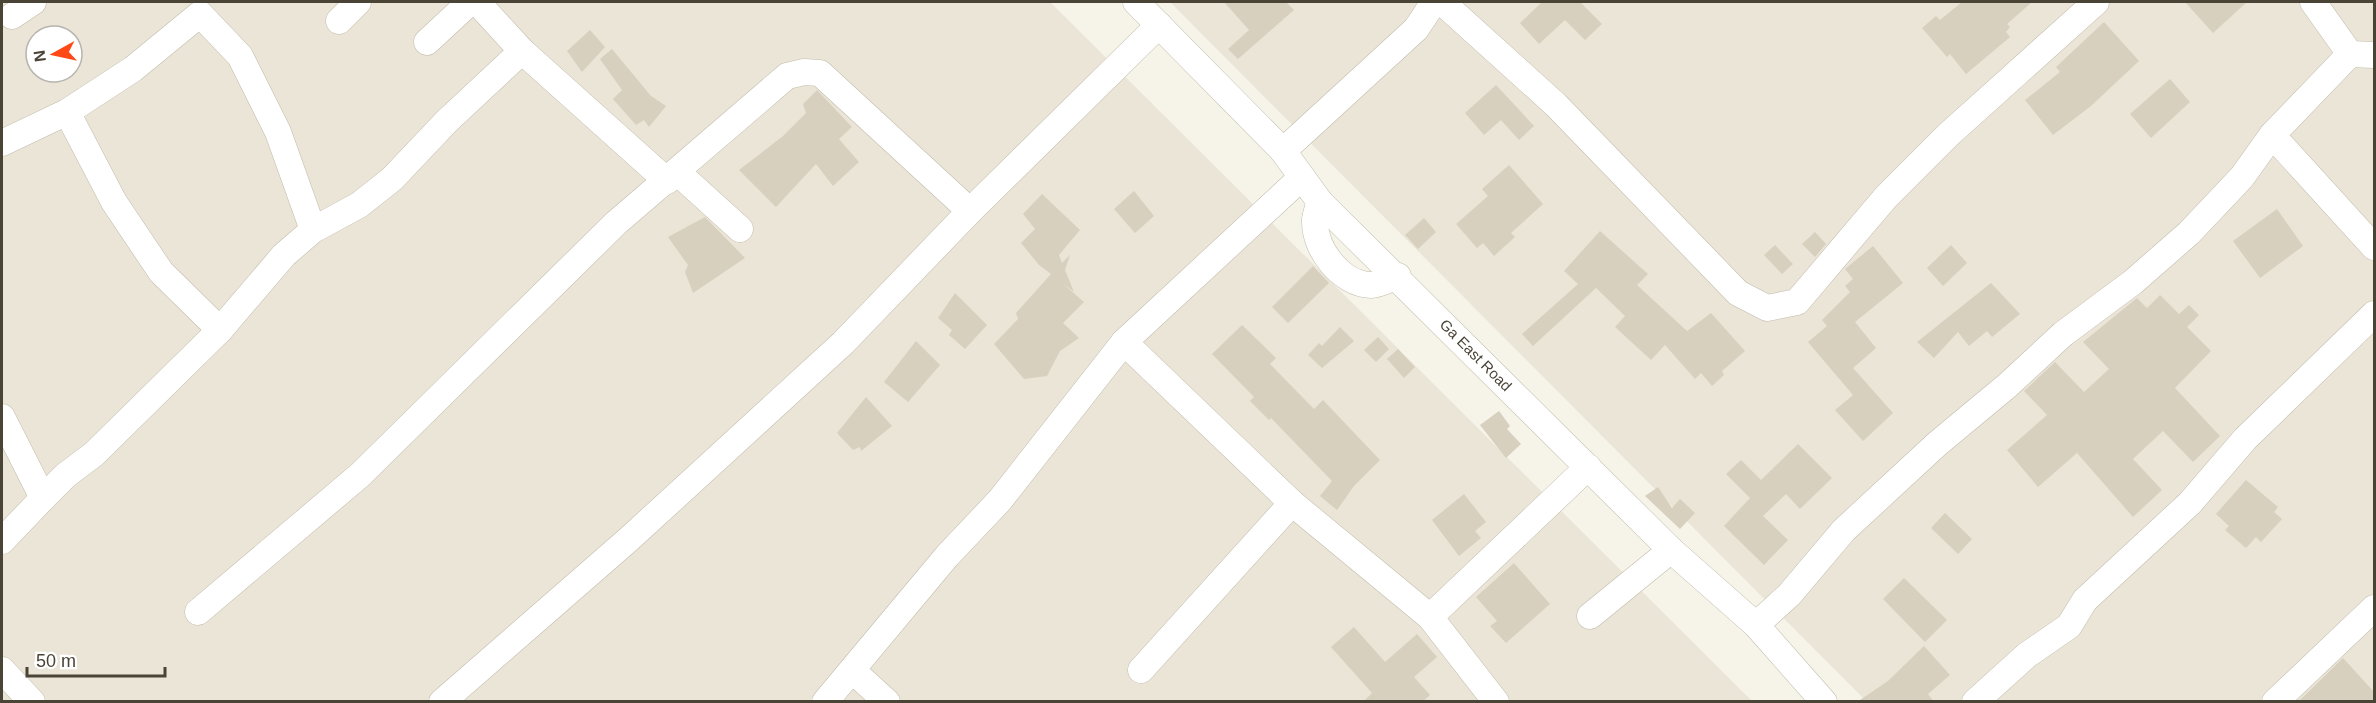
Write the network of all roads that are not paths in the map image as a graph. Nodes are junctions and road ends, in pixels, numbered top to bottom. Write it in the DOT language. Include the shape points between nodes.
graph roads {
  1 [pos="33,2"];
  2 [pos="358,2"];
  3 [pos="470,2"];
  4 [pos="477,2"];
  5 [pos="1136,2"];
  6 [pos="1434,2"];
  7 [pos="1442,2"];
  8 [pos="2096,2"];
  9 [pos="2313,2"];
  10 [pos="194,8"];
  11 [pos="12,16"];
  12 [pos="339,21"];
  13 [pos="1159,25"];
  14 [pos="427,42"];
  15 [pos="522,51"];
  16 [pos="2362,54"];
  17 [pos="67,112"];
  18 [pos="2272,135"];
  19 [pos="2,143"];
  20 [pos="1283,151"];
  21 [pos="672,176"];
  22 [pos="1301,178"];
  23 [pos="1320,202"];
  24 [pos="970,211"];
  25 [pos="313,230"];
  26 [pos="740,230"];
  27 [pos="2374,247"];
  28 [pos="1398,276"];
  29 [pos="2374,314"];
  30 [pos="220,330"];
  31 [pos="1125,342"];
  32 [pos="2,417"];
  33 [pos="1588,466"];
  34 [pos="43,498"];
  35 [pos="1292,503"];
  36 [pos="2,541"];
  37 [pos="1671,550"];
  38 [pos="2374,609"];
  39 [pos="198,612"];
  40 [pos="1590,616"];
  41 [pos="1430,617"];
  42 [pos="1756,625"];
  43 [pos="2,670"];
  44 [pos="852,670"];
  45 [pos="1141,670"];
  46 [pos="32,702"];
  47 [pos="441,702"];
  48 [pos="825,702"];
  49 [pos="887,702"];
  50 [pos="1496,702"];
  51 [pos="1824,702"];
  52 [pos="1975,702"];
  53 [pos="2275,702"];
  1 -- 11 [label="street"];
  2 -- 12 [label="street"];
  3 -- 14 [label="street"];
  4 -- 15 [label="street"];
  5 -- 13 [label="street, Ga East Road"];
  6 -- 20 [label="street" via="1416,29"];
  7 -- 8 [label="street" via="1556,105 1738,293 1767,308 1797,302 1886,197 1948,135"];
  9 -- 16 [label="street"];
  10 -- 17 [label="street" via="133,69"];
  10 -- 25 [label="street" via="240,56 278,132"];
  13 -- 20 [label="street, Ga East Road"];
  13 -- 24 [label="street"];
  15 -- 21 [label="street"];
  15 -- 25 [label="street" via="392,179 359,205"];
  16 -- 18 [label="street"];
  17 -- 19 [label="street"];
  17 -- 30 [label="street" via="114,202 161,272"];
  18 -- 27 [label="street"];
  18 -- 42 [label="street" via="2242,177 2189,233 2133,282 2063,334 1928,452 1844,530 1789,595"];
  20 -- 22 [label="street, Ga East Road"];
  21 -- 24 [label="street" via="787,76 820,73"];
  21 -- 26 [label="street"];
  21 -- 39 [label="street" via="616,223 360,475"];
  22 -- 23 [label="street, Ga East Road"];
  22 -- 31 [label="street"];
  23 -- 28 [label="street, Ga East Road"];
  23 -- 28 [label="street" via="1315,219 1319,247 1343,274 1356,282 1373,285"];
  24 -- 47 [label="street" via="843,343 629,539"];
  25 -- 30 [label="street" via="284,255"];
  28 -- 33 [label="street, Ga East Road"];
  29 -- 52 [label="street" via="2245,439 2190,503 2085,600 2069,626 2026,655"];
  30 -- 34 [label="street" via="94,454"];
  31 -- 35 [label="street"];
  31 -- 44 [label="street" via="1000,500 947,556"];
  32 -- 34 [label="street"];
  33 -- 37 [label="street, Ga East Road"];
  33 -- 41 [label="street"];
  34 -- 36 [label="street"];
  35 -- 41 [label="street"];
  35 -- 45 [label="street"];
  37 -- 40 [label="street"];
  37 -- 42 [label="street, Ga East Road"];
  38 -- 53 [label="street"];
  41 -- 50 [label="street"];
  42 -- 51 [label="street, Ga East Road"];
  43 -- 46 [label="street"];
  44 -- 48 [label="street"];
  44 -- 49 [label="street"];
}
